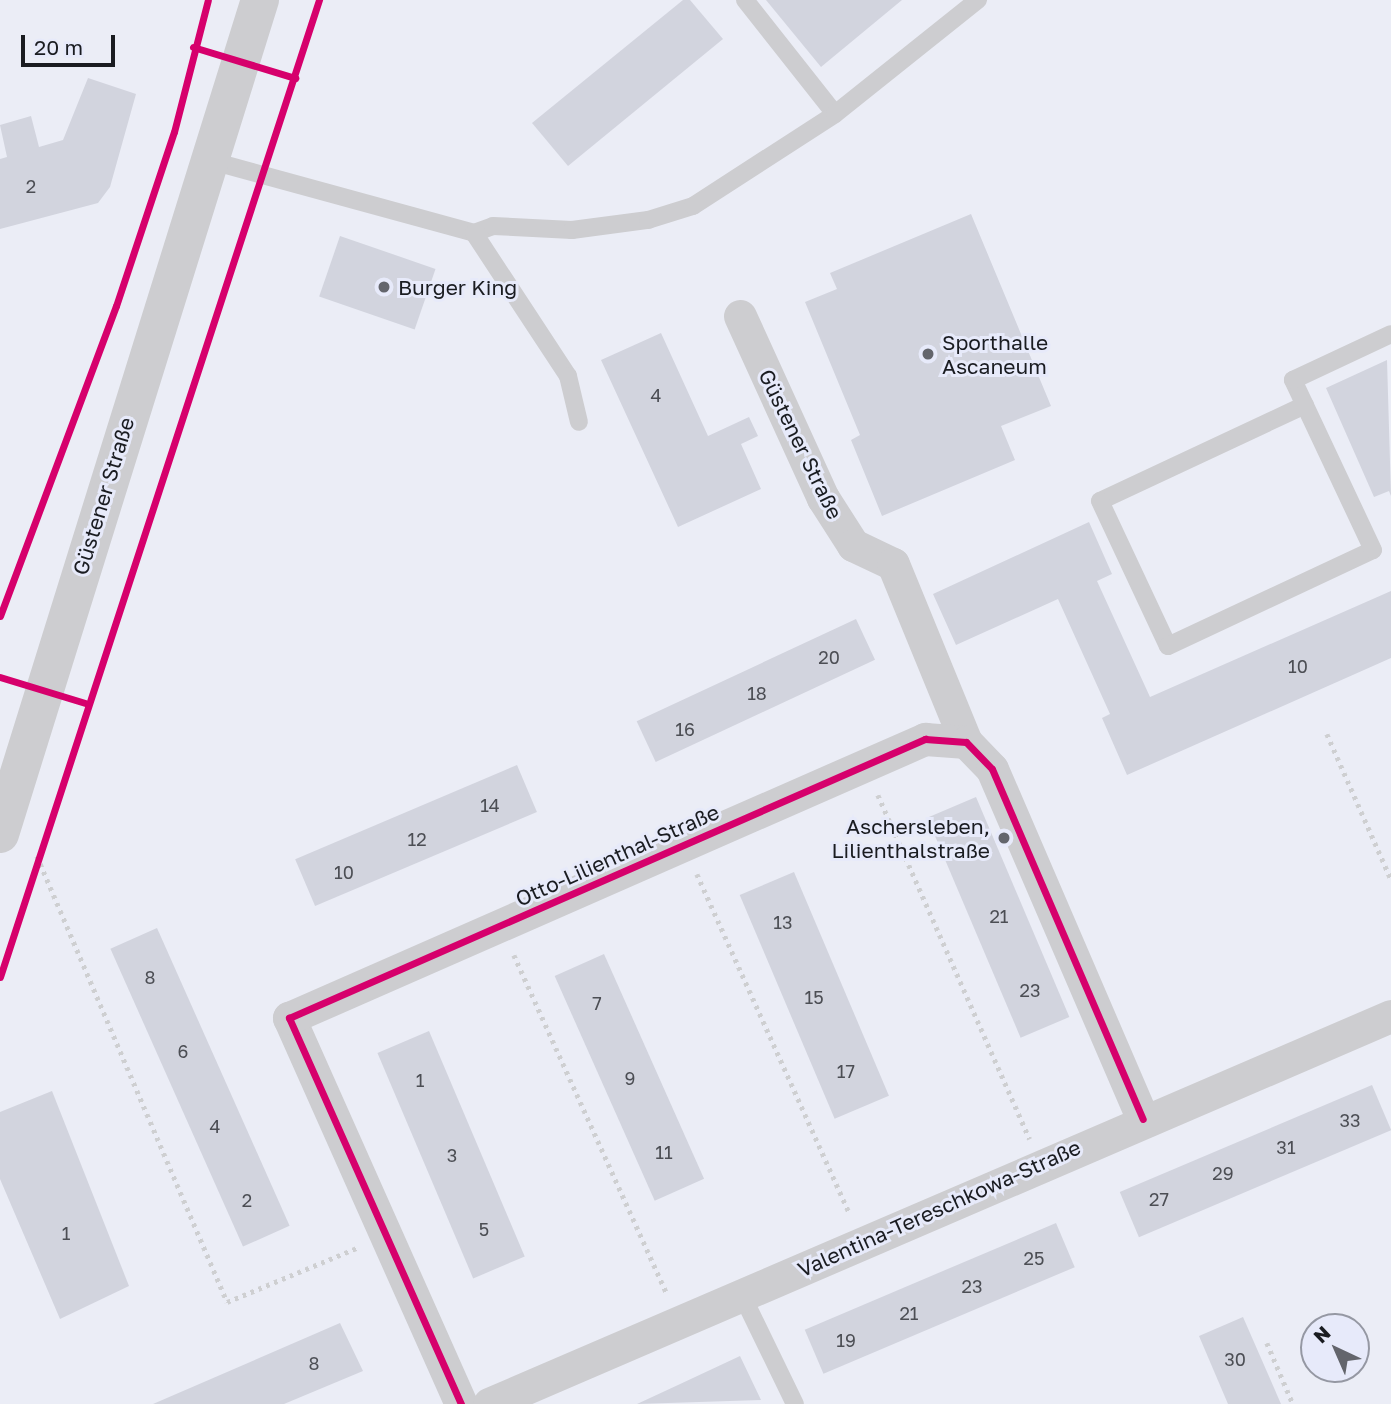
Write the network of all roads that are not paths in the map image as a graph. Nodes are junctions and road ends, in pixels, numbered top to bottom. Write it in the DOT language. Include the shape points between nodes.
graph roads {
  1 [pos="260,0"];
  2 [pos="745,0"];
  3 [pos="978,0"];
  4 [pos="835,114"];
  5 [pos="208,160"];
  6 [pos="474,233"];
  7 [pos="740,316"];
  8 [pos="1391,334"];
  9 [pos="1305,405"];
  10 [pos="579,422"];
  11 [pos="966,742"];
  12 [pos="6,792"];
  13 [pos="0,834"];
  14 [pos="1391,1016"];
  15 [pos="1143,1119"];
  16 [pos="742,1294"];
  17 [pos="461,1404"];
  18 [pos="489,1404"];
  19 [pos="795,1404"];
  1 -- 5 [label="main road, Güstener Straße"];
  2 -- 4 [label="lane"];
  3 -- 4 [label="lane"];
  4 -- 6 [label="lane" via="693,206 648,220 572,230 493,226"];
  5 -- 6 [label="lane"];
  5 -- 12 [label="main road, Güstener Straße"];
  6 -- 10 [label="lane" via="568,376"];
  7 -- 11 [label="street, Güstener Straße" via="823,498 853,545 893,564"];
  8 -- 9 [label="lane" via="1293,380"];
  9 -- 9 [label="lane" via="1373,550 1168,646 1100,501"];
  11 -- 15 [label="street" via="992,769"];
  11 -- 17 [label="street, Otto-Lilienthal-Straße" via="925,739 289,1018"];
  12 -- 13 [label="main road, Güstener Straße"];
  14 -- 15 [label="street, Valentina-Tereschkowa-Straße"];
  15 -- 16 [label="street, Valentina-Tereschkowa-Straße"];
  16 -- 18 [label="street, Valentina-Tereschkowa-Straße"];
  16 -- 19 [label="lane"];
}
